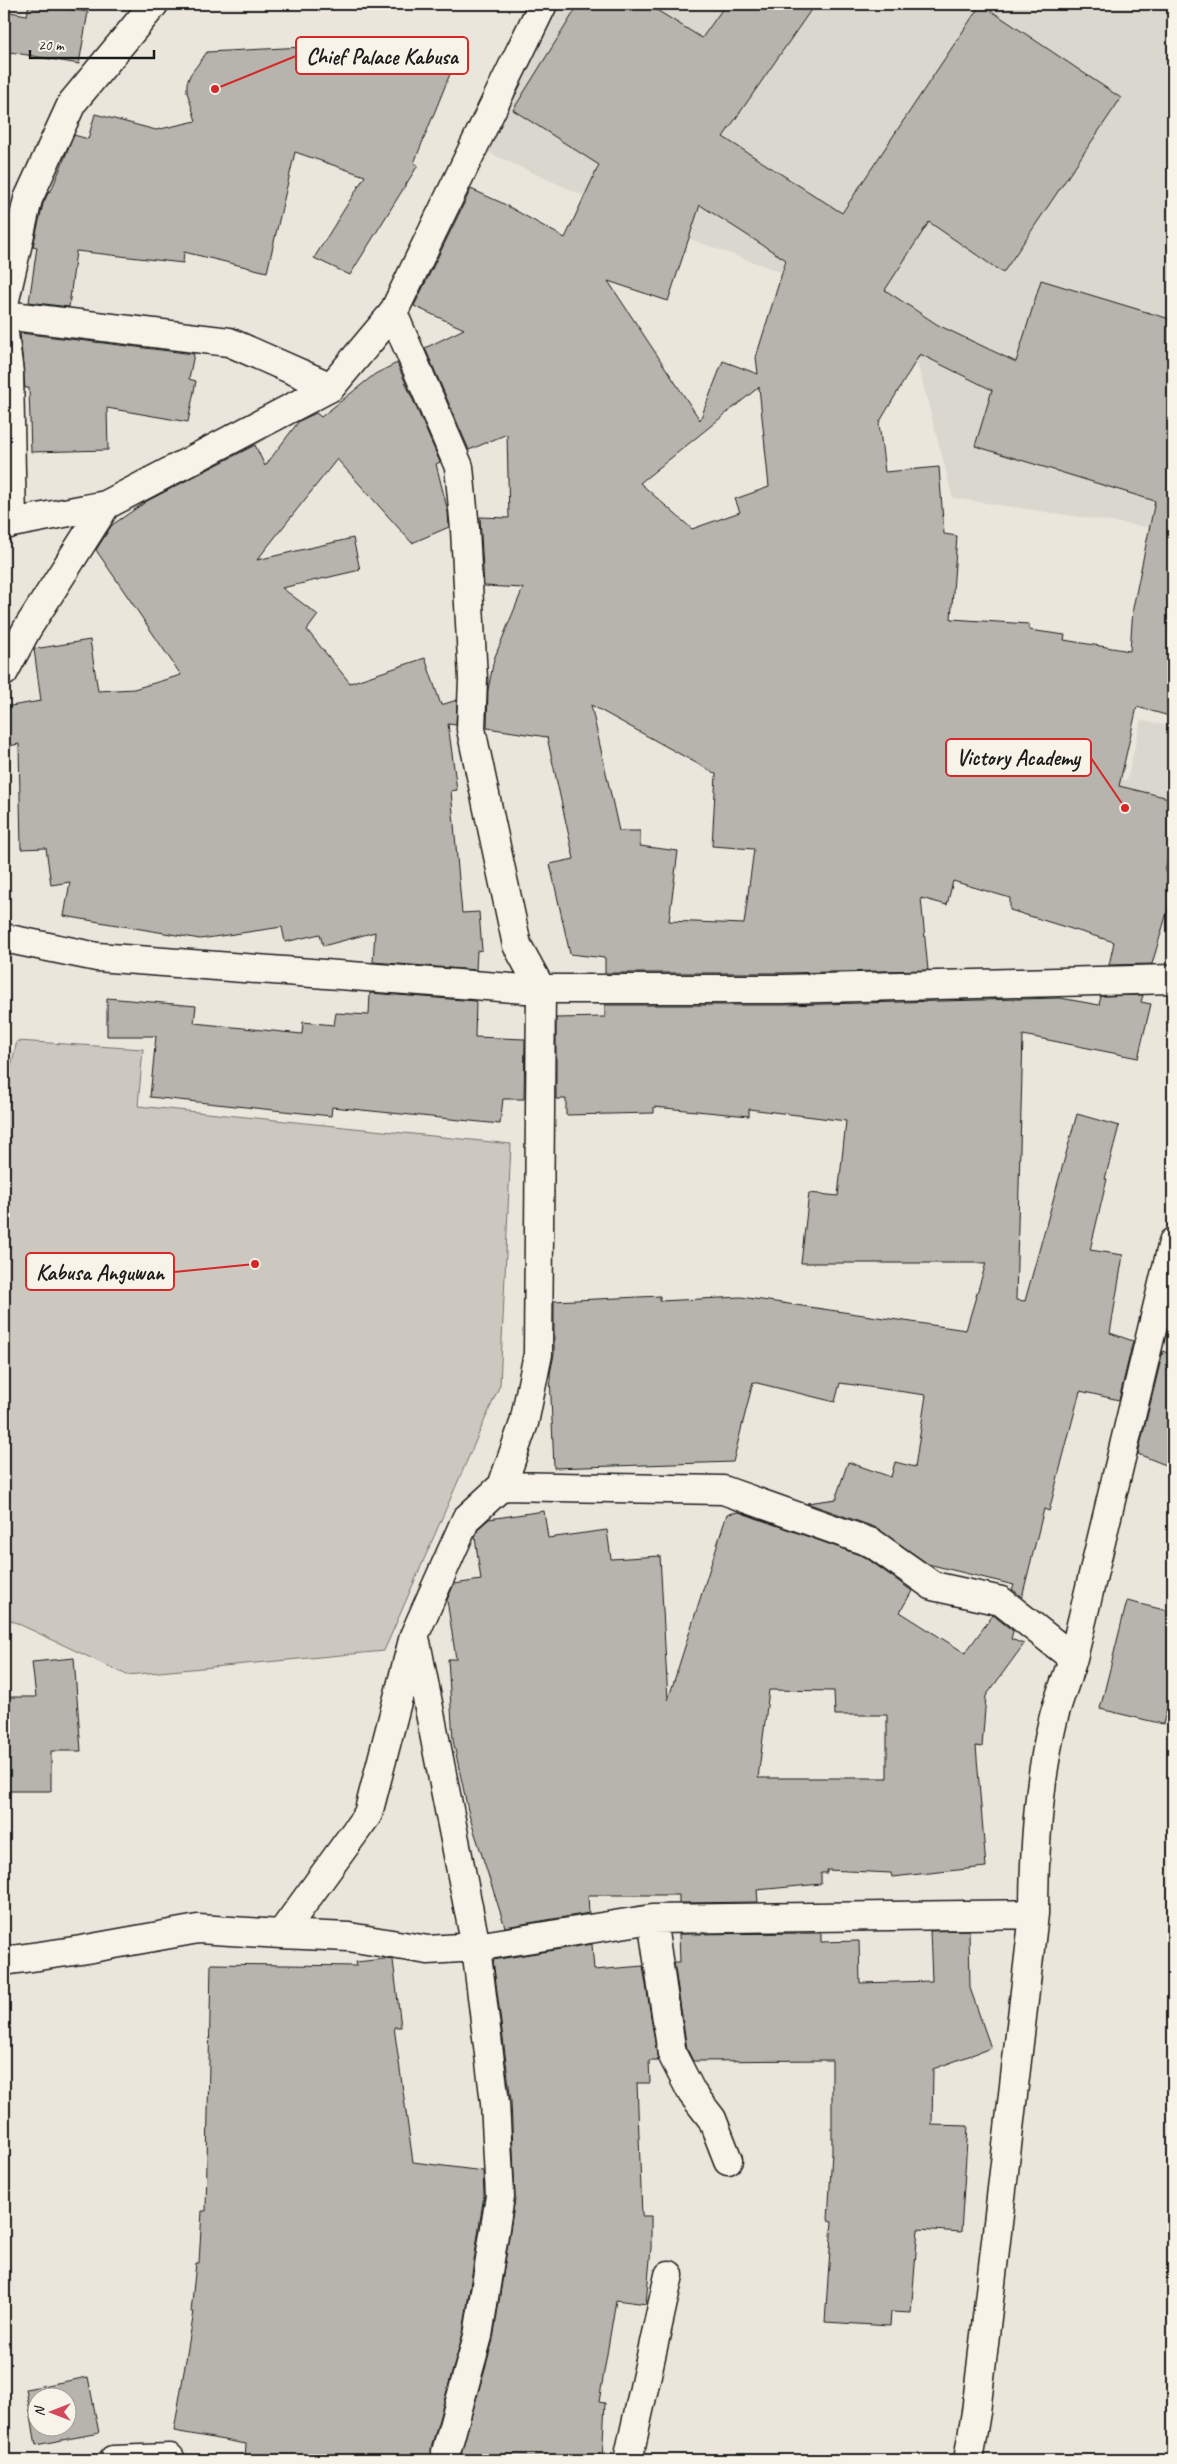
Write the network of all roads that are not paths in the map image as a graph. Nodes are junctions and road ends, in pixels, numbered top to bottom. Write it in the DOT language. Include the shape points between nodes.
graph roads {
  1 [pos="154,4"];
  2 [pos="543,4"];
  3 [pos="4,304"];
  4 [pos="392,313"];
  5 [pos="4,315"];
  6 [pos="4,333"];
  7 [pos="332,387"];
  8 [pos="106,506"];
  9 [pos="8,524"];
  10 [pos="4,672"];
  11 [pos="4,938"];
  12 [pos="1173,979"];
  13 [pos="542,989"];
  14 [pos="1173,1242"];
  15 [pos="502,1486"];
  16 [pos="414,1636"];
  17 [pos="1073,1658"];
  18 [pos="1034,1914"];
  19 [pos="652,1919"];
  20 [pos="281,1934"];
  21 [pos="476,1947"];
  22 [pos="4,1961"];
  23 [pos="728,2160"];
  24 [pos="669,2275"];
  25 [pos="446,2452"];
  26 [pos="170,2458"];
  27 [pos="114,2460"];
  28 [pos="628,2460"];
  29 [pos="968,2460"];
  1 -- 3 [label="street" via="72,103 28,199"];
  2 -- 4 [label="street"];
  4 -- 7 [label="street"];
  4 -- 13 [label="street" via="459,467 473,680 471,729 518,945"];
  5 -- 7 [label="street" via="229,342"];
  6 -- 9 [label="street" via="9,373"];
  7 -- 8 [label="street"];
  8 -- 9 [label="street"];
  8 -- 10 [label="street" via="27,629"];
  11 -- 13 [label="street" via="97,957"];
  12 -- 13 [label="street" via="783,989"];
  13 -- 15 [label="street" via="538,1354 524,1423"];
  14 -- 17 [label="street"];
  15 -- 16 [label="street" via="466,1519"];
  15 -- 17 [label="street" via="723,1490 872,1544 933,1586 1001,1602"];
  16 -- 20 [label="street" via="368,1814"];
  16 -- 21 [label="street"];
  17 -- 18 [label="street" via="1054,1720 1041,1790 1034,1853"];
  18 -- 19 [label="street"];
  18 -- 29 [label="street"];
  19 -- 21 [label="street"];
  19 -- 23 [label="street" via="672,2054 692,2094 712,2119"];
  20 -- 21 [label="street" via="349,1937 428,1950"];
  20 -- 22 [label="street" via="198,1929"];
  21 -- 25 [label="street" via="495,2103 500,2196 478,2336"];
  24 -- 28 [label="street"];
  26 -- 27 [label="street"];
}
